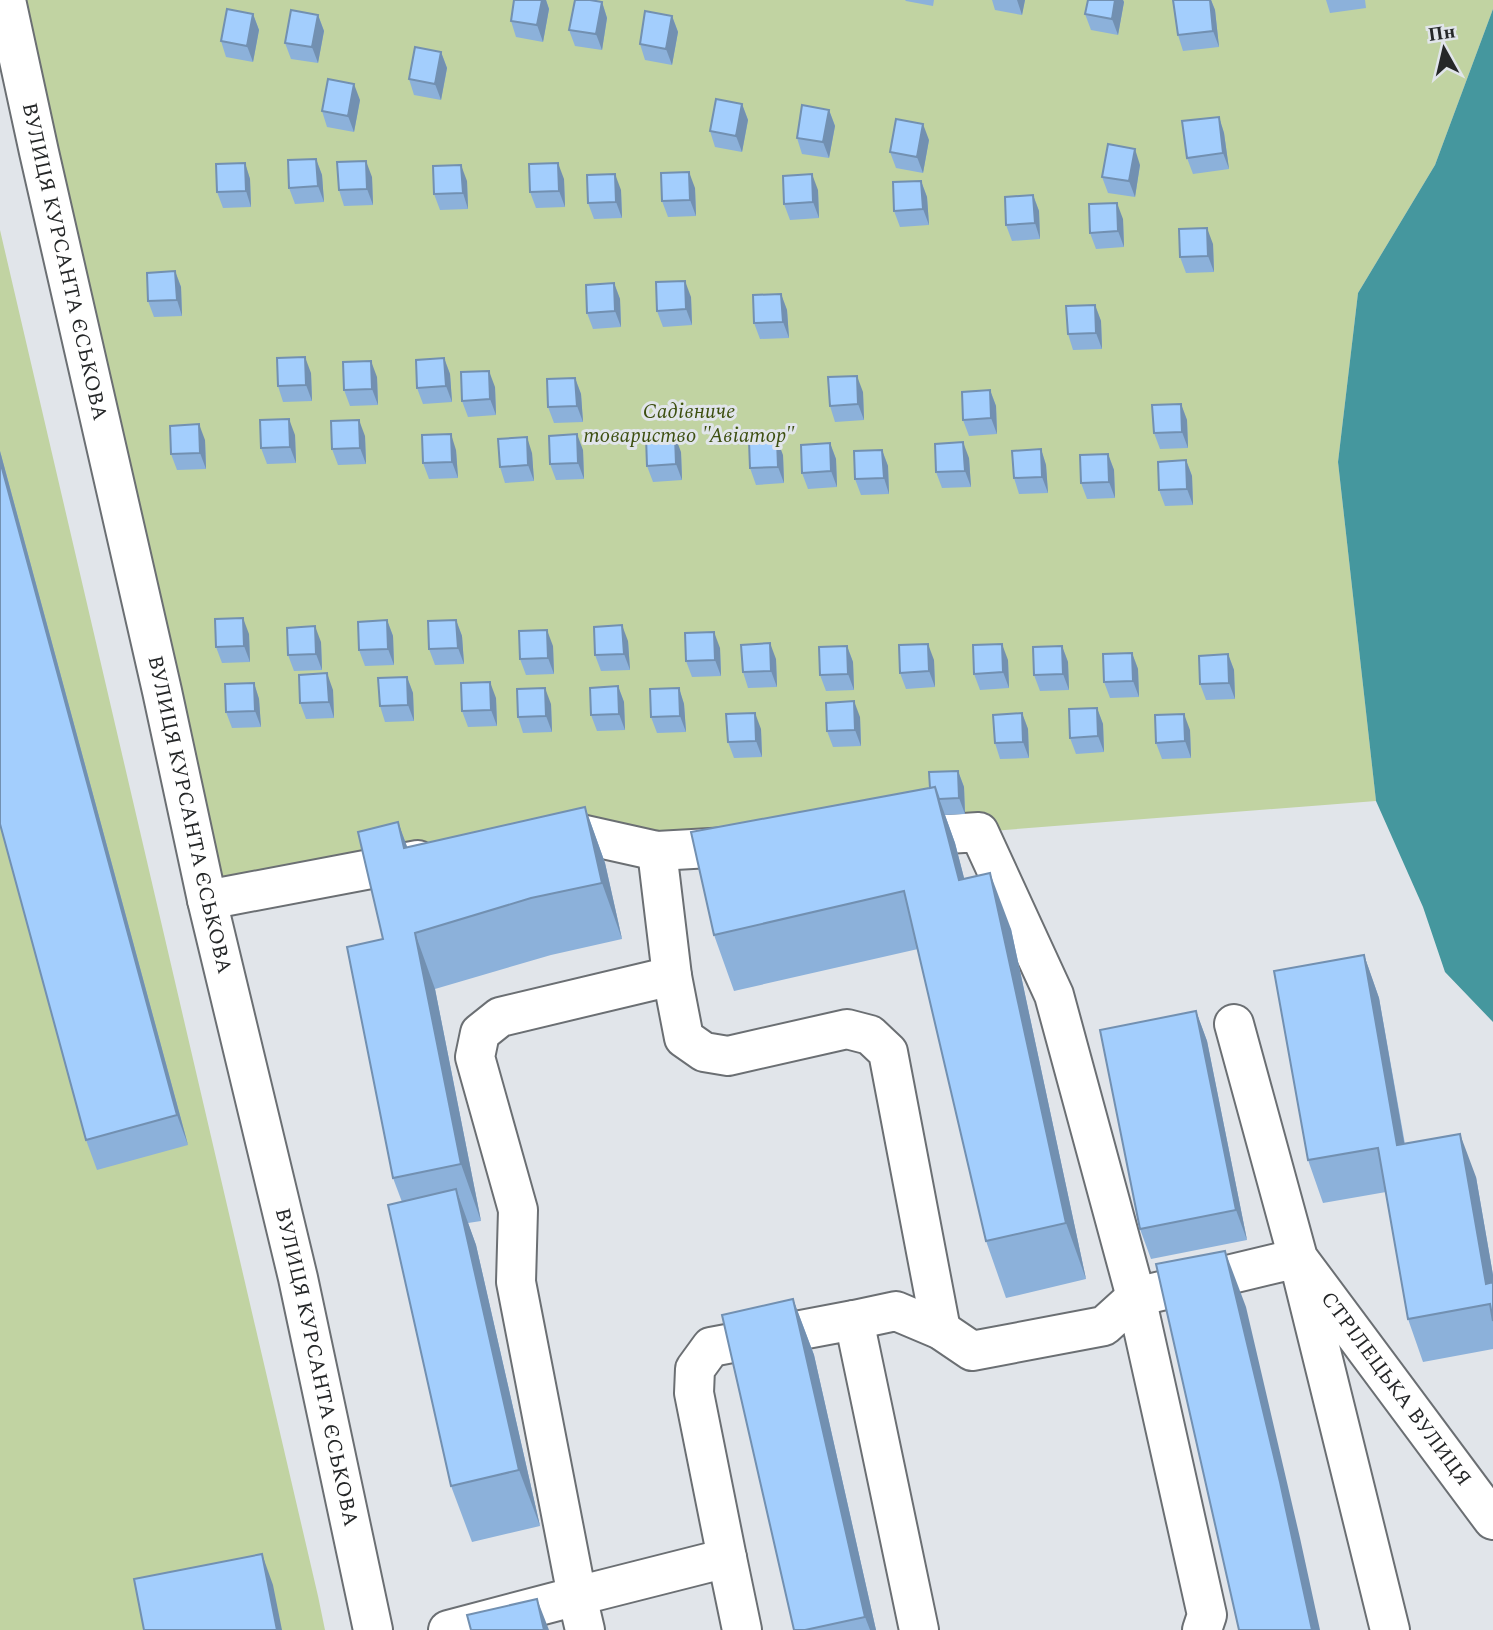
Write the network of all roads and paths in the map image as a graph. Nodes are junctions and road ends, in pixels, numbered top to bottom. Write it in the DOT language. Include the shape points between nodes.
graph roads {
  1 [pos="6,0"];
  2 [pos="861,839"];
  3 [pos="506,844"];
  4 [pos="779,844"];
  5 [pos="657,851"];
  6 [pos="454,854"];
  7 [pos="207,900"];
  8 [pos="672,976"];
  9 [pos="1234,1024"];
  10 [pos="1298,1258"];
  11 [pos="1136,1297"];
  12 [pos="854,1320"];
  13 [pos="941,1330"];
  14 [pos="1493,1520"];
  15 [pos="727,1558"];
  16 [pos="581,1613"];
  17 [pos="373,1630"];
  18 [pos="448,1630"];
  19 [pos="742,1630"];
  20 [pos="919,1630"];
  21 [pos="1202,1630"];
  22 [pos="1390,1630"];
  1 -- 7 [label="street, ВУЛИЦЯ КУРСАНТА ЄСЬКОВА"];
  2 -- 11 [label="street" via="979,832 1054,995"];
  3 -- 5 [label="street" via="572,832"];
  4 -- 5 [label="street"];
  5 -- 8 [label="street"];
  6 -- 7 [label="street"];
  7 -- 17 [label="street, ВУЛИЦЯ КУРСАНТА ЄСЬКОВА" via="298,1278"];
  8 -- 13 [label="street" via="684,1038 704,1052 728,1056 847,1029 870,1035 888,1052"];
  8 -- 16 [label="street" via="500,1017 480,1033 475,1057 518,1210 516,1282"];
  9 -- 10 [label="street"];
  10 -- 11 [label="street"];
  10 -- 14 [label="street, СТРІЛЕЦЬКА ВУЛИЦЯ"];
  10 -- 22 [label="street"];
  11 -- 13 [label="street" via="1104,1326 972,1350"];
  11 -- 21 [label="street" via="1207,1615"];
  12 -- 13 [label="street" via="896,1311"];
  12 -- 15 [label="street" via="711,1347 695,1369 694,1393"];
  12 -- 20 [label="street"];
  15 -- 16 [label="street"];
  15 -- 19 [label="street"];
  16 -- 18 [label="street"];
}
